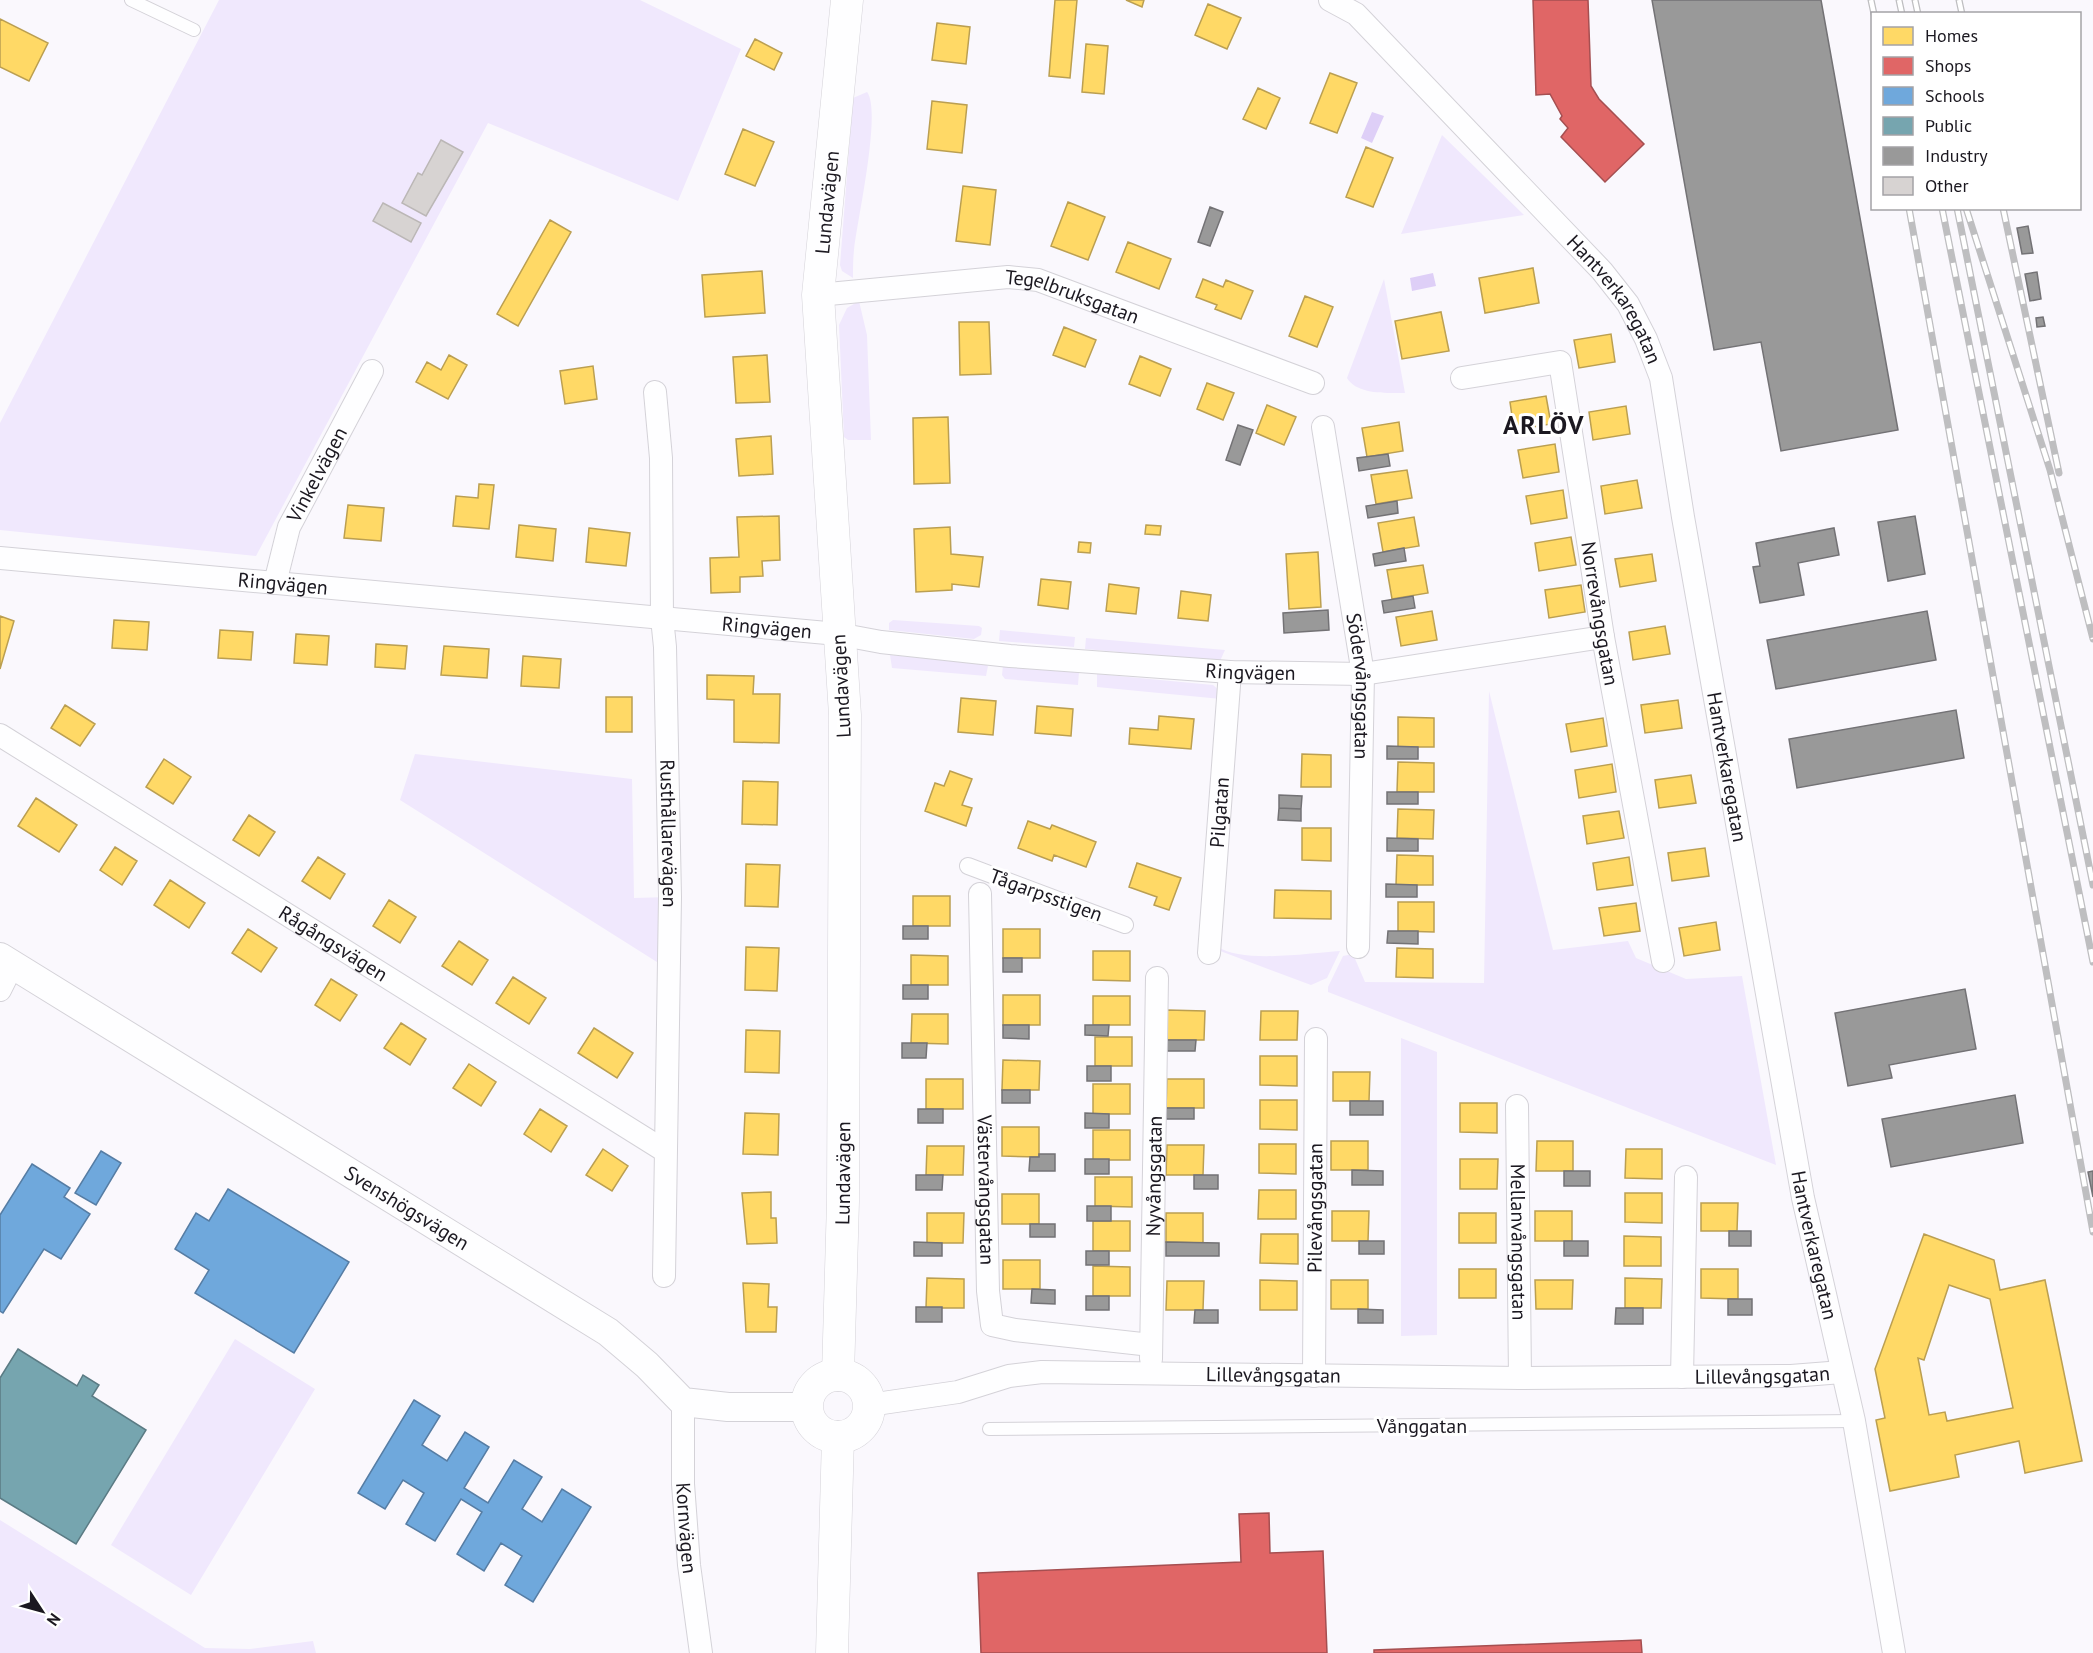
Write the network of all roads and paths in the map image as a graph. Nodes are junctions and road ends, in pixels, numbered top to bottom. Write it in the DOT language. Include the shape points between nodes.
graph roads {
  1 [pos="131,0"];
  2 [pos="846,0"];
  3 [pos="1330,0"];
  4 [pos="194,30"];
  5 [pos="818,295"];
  6 [pos="372,371"];
  7 [pos="1462,378"];
  8 [pos="1313,383"];
  9 [pos="655,392"];
  10 [pos="1323,427"];
  11 [pos="0,558"];
  12 [pos="275,583"];
  13 [pos="662,618"];
  14 [pos="838,634"];
  15 [pos="1603,637"];
  16 [pos="1230,672"];
  17 [pos="1363,674"];
  18 [pos="0,735"];
  19 [pos="968,866"];
  20 [pos="980,894"];
  21 [pos="1125,925"];
  22 [pos="1358,947"];
  23 [pos="1209,953"];
  24 [pos="6,960"];
  25 [pos="1663,961"];
  26 [pos="1157,978"];
  27 [pos="0,990"];
  28 [pos="1316,1040"];
  29 [pos="1517,1106"];
  30 [pos="665,1151"];
  31 [pos="1686,1177"];
  32 [pos="664,1276"];
  33 [pos="1151,1345"];
  34 [pos="1151,1372"];
  35 [pos="1842,1372"];
  36 [pos="838,1375"];
  37 [pos="1314,1376"];
  38 [pos="1682,1377"];
  39 [pos="1520,1378"];
  40 [pos="683,1402"];
  41 [pos="869,1405"];
  42 [pos="807,1407"];
  43 [pos="1854,1421"];
  44 [pos="989,1429"];
  45 [pos="838,1437"];
  46 [pos="701,1653"];
  47 [pos="832,1653"];
  48 [pos="1894,1653"];
  1 -- 4 [label="lane"];
  2 -- 5 [label="main road, Lundavägen"];
  3 -- 35 [label="street, Hantverkaregatan" via="1356,14 1602,271 1628,304 1661,378 1803,1198"];
  5 -- 8 [label="street, Tegelbruksgatan" via="1008,277 1038,280"];
  5 -- 14 [label="main road, Lundavägen"];
  6 -- 12 [label="street, Vinkelvägen" via="289,527"];
  7 -- 15 [label="street, Norrevångsgatan" via="1560,362"];
  9 -- 13 [label="street, Rusthållarevägen" via="661,458"];
  10 -- 17 [label="street, Södervångsgatan"];
  11 -- 12 [label="street, Ringvägen"];
  12 -- 13 [label="street, Ringvägen"];
  13 -- 14 [label="street, Ringvägen"];
  13 -- 30 [label="street, Rusthållarevägen" via="670,897"];
  14 -- 16 [label="street, Ringvägen" via="1010,656"];
  14 -- 36 [label="main road, Lundavägen" via="845,715 843,1201"];
  15 -- 17 [label="street, Ringvägen"];
  15 -- 25 [label="street, Norrevångsgatan"];
  16 -- 17 [label="street, Ringvägen"];
  16 -- 23 [label="street, Pilgatan"];
  17 -- 22 [label="street, Södervångsgatan"];
  18 -- 30 [label="street, Rågångsvägen"];
  19 -- 21 [label="street, Tågarpsstigen"];
  20 -- 33 [label="street, Västervångsgatan" via="988,1291 992,1324"];
  24 -- 27 [label="street, Svenshögsvägen"];
  24 -- 40 [label="street, Svenshögsvägen" via="608,1332"];
  26 -- 33 [label="street, Nyvångsgatan"];
  28 -- 37 [label="street, Pilevångsgatan"];
  29 -- 39 [label="street, Mellanvångsgatan"];
  30 -- 32 [label="street, Rusthållarevägen"];
  31 -- 38 [label="street, Lillevångsgatan"];
  33 -- 34 [label="street, Nyvångsgatan"];
  34 -- 37 [label="street, Lillevångsgatan"];
  34 -- 41 [label="street, Lillevångsgatan" via="1031,1373 958,1392"];
  35 -- 38 [label="street, Lillevångsgatan"];
  35 -- 43 [label="street, Hantverkaregatan"];
  36 -- 41 [label="main road" via="848,1376 863,1387"];
  36 -- 42 [label="main road" via="816,1384"];
  37 -- 39 [label="street, Lillevångsgatan"];
  38 -- 39 [label="street, Lillevångsgatan"];
  40 -- 42 [label="street" via="728,1407"];
  40 -- 46 [label="street, Kornvägen" via="683,1484"];
  41 -- 45 [label="main road" via="864,1424 857,1431"];
  42 -- 45 [label="main road" via="817,1428"];
  43 -- 44 [label="lane, Vånggatan"];
  43 -- 48 [label="street, Hantverkaregatan"];
  45 -- 47 [label="main road"];
}
